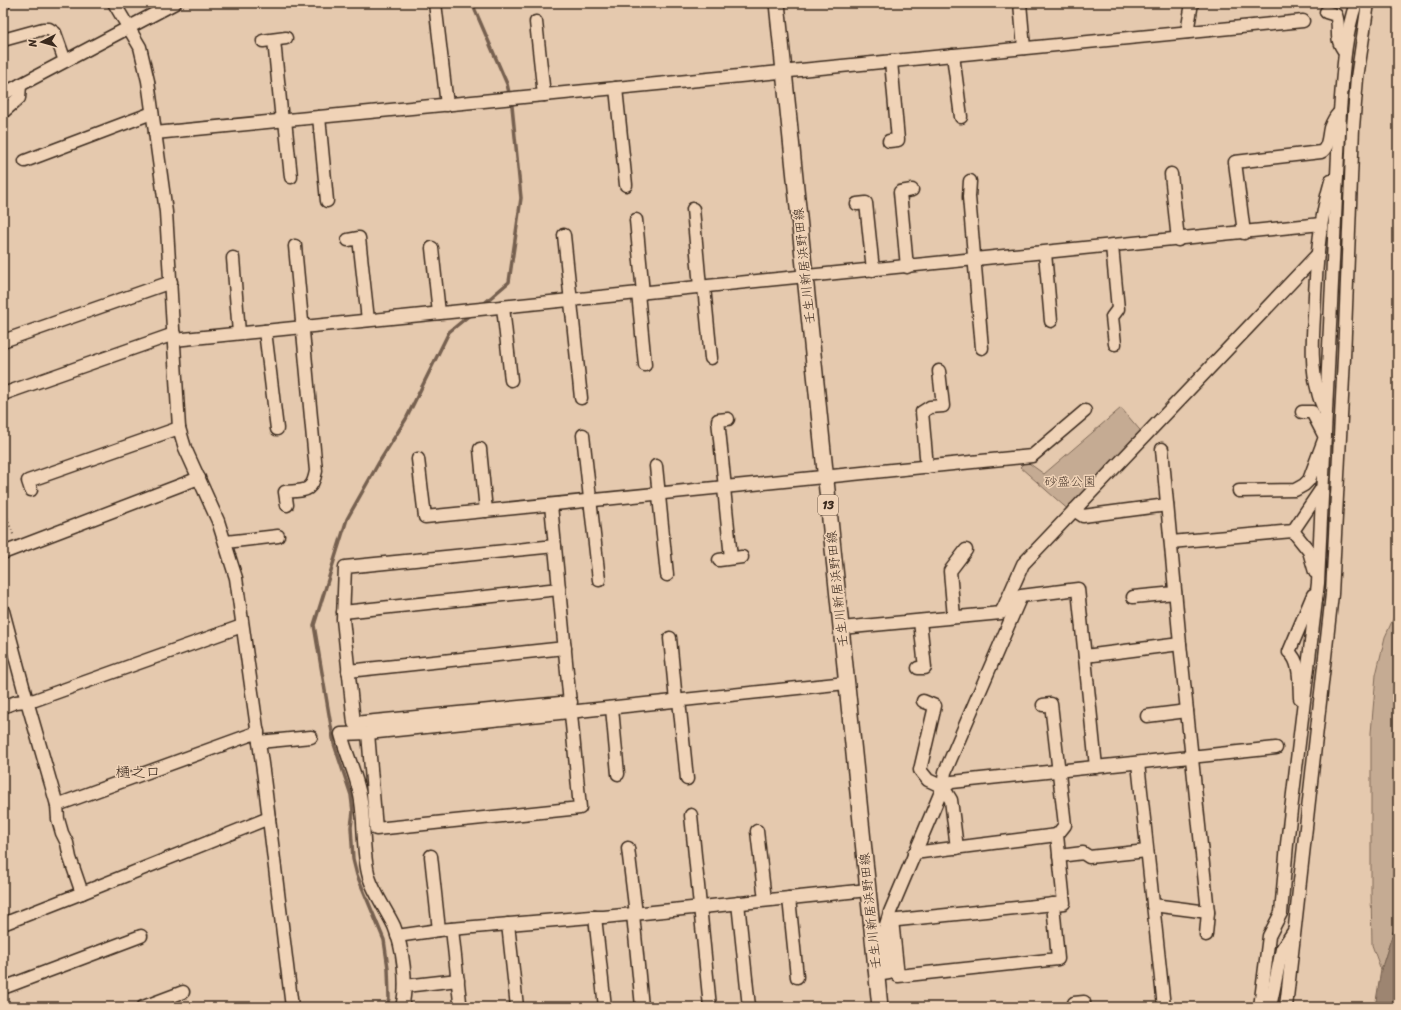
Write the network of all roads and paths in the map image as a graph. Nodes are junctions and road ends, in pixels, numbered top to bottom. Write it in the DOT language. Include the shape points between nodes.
graph roads {
  1 [pos="114,3"];
  2 [pos="175,3"];
  3 [pos="436,3"];
  4 [pos="777,3"];
  5 [pos="1020,3"];
  6 [pos="1192,3"];
  7 [pos="1356,3"];
  8 [pos="1368,3"];
  9 [pos="1326,12"];
  10 [pos="1303,21"];
  11 [pos="536,22"];
  12 [pos="129,27"];
  13 [pos="1188,32"];
  14 [pos="3,40"];
  15 [pos="274,40"];
  16 [pos="1024,48"];
  17 [pos="1345,52"];
  18 [pos="953,55"];
  19 [pos="65,61"];
  20 [pos="891,61"];
  21 [pos="784,72"];
  22 [pos="20,85"];
  23 [pos="616,88"];
  24 [pos="3,94"];
  25 [pos="544,95"];
  26 [pos="447,105"];
  27 [pos="1340,111"];
  28 [pos="3,112"];
  29 [pos="152,113"];
  30 [pos="319,117"];
  31 [pos="961,117"];
  32 [pos="284,120"];
  33 [pos="155,133"];
  34 [pos="889,141"];
  35 [pos="25,161"];
  36 [pos="1336,171"];
  37 [pos="1171,174"];
  38 [pos="291,177"];
  39 [pos="970,181"];
  40 [pos="626,185"];
  41 [pos="912,190"];
  42 [pos="327,201"];
  43 [pos="857,204"];
  44 [pos="693,209"];
  45 [pos="636,220"];
  46 [pos="1321,224"];
  47 [pos="1244,233"];
  48 [pos="564,235"];
  49 [pos="348,240"];
  50 [pos="1178,240"];
  51 [pos="295,246"];
  52 [pos="1112,246"];
  53 [pos="432,248"];
  54 [pos="1045,253"];
  55 [pos="1318,254"];
  56 [pos="233,258"];
  57 [pos="974,260"];
  58 [pos="907,267"];
  59 [pos="873,270"];
  60 [pos="805,277"];
  61 [pos="170,282"];
  62 [pos="702,287"];
  63 [pos="640,293"];
  64 [pos="571,300"];
  65 [pos="503,307"];
  66 [pos="439,313"];
  67 [pos="368,320"];
  68 [pos="1051,321"];
  69 [pos="303,327"];
  70 [pos="265,330"];
  71 [pos="239,333"];
  72 [pos="174,337"];
  73 [pos="3,341"];
  74 [pos="1115,344"];
  75 [pos="982,348"];
  76 [pos="711,358"];
  77 [pos="645,365"];
  78 [pos="939,371"];
  79 [pos="511,380"];
  80 [pos="3,394"];
  81 [pos="581,398"];
  82 [pos="1085,411"];
  83 [pos="1302,412"];
  84 [pos="1326,414"];
  85 [pos="728,419"];
  86 [pos="179,428"];
  87 [pos="277,429"];
  88 [pos="583,435"];
  89 [pos="1325,437"];
  90 [pos="480,449"];
  91 [pos="1162,449"];
  92 [pos="418,459"];
  93 [pos="656,466"];
  94 [pos="927,467"];
  95 [pos="199,478"];
  96 [pos="825,478"];
  97 [pos="725,488"];
  98 [pos="1322,488"];
  99 [pos="31,490"];
  100 [pos="1239,491"];
  101 [pos="659,494"];
  102 [pos="591,501"];
  103 [pos="287,505"];
  104 [pos="551,505"];
  105 [pos="1167,505"];
  106 [pos="3,507"];
  107 [pos="486,511"];
  108 [pos="1077,513"];
  109 [pos="1294,531"];
  110 [pos="278,536"];
  111 [pos="226,542"];
  112 [pos="1171,542"];
  113 [pos="555,546"];
  114 [pos="17,548"];
  115 [pos="966,550"];
  116 [pos="3,553"];
  117 [pos="731,558"];
  118 [pos="667,575"];
  119 [pos="599,580"];
  120 [pos="1318,583"];
  121 [pos="559,589"];
  122 [pos="1176,593"];
  123 [pos="1133,597"];
  124 [pos="3,610"];
  125 [pos="1008,611"];
  126 [pos="343,612"];
  127 [pos="954,617"];
  128 [pos="920,621"];
  129 [pos="242,626"];
  130 [pos="841,628"];
  131 [pos="670,638"];
  132 [pos="1180,644"];
  133 [pos="565,648"];
  134 [pos="1085,656"];
  135 [pos="918,668"];
  136 [pos="348,671"];
  137 [pos="846,683"];
  138 [pos="27,701"];
  139 [pos="678,701"];
  140 [pos="923,701"];
  141 [pos="1043,705"];
  142 [pos="3,707"];
  143 [pos="571,707"];
  144 [pos="612,708"];
  145 [pos="1187,712"];
  146 [pos="1147,716"];
  147 [pos="1303,722"];
  148 [pos="392,725"];
  149 [pos="368,734"];
  150 [pos="258,737"];
  151 [pos="311,737"];
  152 [pos="1276,748"];
  153 [pos="1192,757"];
  154 [pos="1138,763"];
  155 [pos="1096,767"];
  156 [pos="1058,771"];
  157 [pos="618,774"];
  158 [pos="687,779"];
  159 [pos="943,787"];
  160 [pos="58,805"];
  161 [pos="691,815"];
  162 [pos="269,818"];
  163 [pos="757,831"];
  164 [pos="1057,835"];
  165 [pos="628,848"];
  166 [pos="957,848"];
  167 [pos="1147,851"];
  168 [pos="914,853"];
  169 [pos="431,856"];
  170 [pos="1059,856"];
  171 [pos="868,890"];
  172 [pos="82,893"];
  173 [pos="789,898"];
  174 [pos="765,900"];
  175 [pos="738,903"];
  176 [pos="1053,904"];
  177 [pos="1153,905"];
  178 [pos="700,907"];
  179 [pos="1208,912"];
  180 [pos="634,914"];
  181 [pos="595,917"];
  182 [pos="890,920"];
  183 [pos="3,924"];
  184 [pos="508,924"];
  185 [pos="452,929"];
  186 [pos="439,930"];
  187 [pos="1294,931"];
  188 [pos="1206,935"];
  189 [pos="141,936"];
  190 [pos="397,936"];
  191 [pos="876,975"];
  192 [pos="797,977"];
  193 [pos="458,980"];
  194 [pos="405,986"];
  195 [pos="3,988"];
  196 [pos="183,992"];
  197 [pos="460,1002"];
  198 [pos="143,1007"];
  199 [pos="292,1007"];
  200 [pos="402,1007"];
  201 [pos="517,1007"];
  202 [pos="605,1007"];
  203 [pos="642,1007"];
  204 [pos="710,1007"];
  205 [pos="749,1007"];
  206 [pos="880,1007"];
  207 [pos="1164,1007"];
  208 [pos="1260,1007"];
  209 [pos="1270,1007"];
  210 [pos="1286,1007"];
  1 -- 12 [label="street"];
  2 -- 12 [label="street"];
  3 -- 26 [label="street"];
  4 -- 21 [label="main road, 壬生川新居浜野田線 / 13"];
  5 -- 16 [label="street"];
  6 -- 13 [label="street"];
  7 -- 17 [label="street"];
  8 -- 187 [label="street" via="1353,128 1332,594"];
  9 -- 17 [label="street" via="1336,15 1338,40"];
  10 -- 13 [label="street"];
  11 -- 25 [label="street"];
  12 -- 19 [label="street"];
  12 -- 29 [label="street" via="144,59"];
  13 -- 16 [label="street"];
  14 -- 19 [label="street" via="49,28 55,33"];
  15 -- 32 [label="street"];
  16 -- 18 [label="street"];
  17 -- 27 [label="street"];
  18 -- 20 [label="street"];
  18 -- 31 [label="street"];
  19 -- 22 [label="street"];
  20 -- 21 [label="street"];
  20 -- 34 [label="street" via="898,140"];
  21 -- 23 [label="street"];
  21 -- 60 [label="main road, 壬生川新居浜野田線 / 13"];
  22 -- 24 [label="street"];
  22 -- 28 [label="street" via="19,98"];
  23 -- 25 [label="street"];
  23 -- 40 [label="street"];
  25 -- 26 [label="street"];
  26 -- 30 [label="street"];
  27 -- 36 [label="street"];
  27 -- 47 [label="street" via="1321,152 1235,162"];
  29 -- 33 [label="street"];
  29 -- 35 [label="street"];
  30 -- 32 [label="street"];
  30 -- 42 [label="street"];
  32 -- 33 [label="street"];
  32 -- 38 [label="street"];
  33 -- 61 [label="street" via="166,212"];
  36 -- 46 [label="street"];
  36 -- 84 [label="street"];
  37 -- 50 [label="street"];
  39 -- 57 [label="street"];
  41 -- 58 [label="street" via="900,192"];
  43 -- 59 [label="street" via="866,203"];
  44 -- 62 [label="street"];
  45 -- 63 [label="street"];
  46 -- 47 [label="street"];
  46 -- 55 [label="street"];
  47 -- 50 [label="street"];
  48 -- 64 [label="street"];
  49 -- 67 [label="street" via="359,238"];
  50 -- 52 [label="street"];
  51 -- 69 [label="street"];
  52 -- 54 [label="street"];
  52 -- 74 [label="street" via="1118,309 1112,317"];
  53 -- 66 [label="street"];
  54 -- 57 [label="street"];
  54 -- 68 [label="street"];
  55 -- 84 [label="street" via="1313,333 1314,370"];
  55 -- 108 [label="street"];
  56 -- 71 [label="street"];
  57 -- 58 [label="street"];
  57 -- 75 [label="street"];
  58 -- 59 [label="street"];
  59 -- 60 [label="street"];
  60 -- 62 [label="street"];
  60 -- 96 [label="main road, 壬生川新居浜野田線 / 13"];
  61 -- 72 [label="street"];
  61 -- 73 [label="street"];
  62 -- 63 [label="street"];
  62 -- 76 [label="street"];
  63 -- 64 [label="street"];
  63 -- 77 [label="street"];
  64 -- 65 [label="street"];
  64 -- 81 [label="street"];
  65 -- 66 [label="street"];
  65 -- 79 [label="street"];
  66 -- 67 [label="street"];
  67 -- 69 [label="street"];
  69 -- 70 [label="street"];
  69 -- 103 [label="street" via="316,471 312,485 307,489 285,492"];
  70 -- 71 [label="street"];
  70 -- 87 [label="street"];
  71 -- 72 [label="street"];
  72 -- 80 [label="street"];
  72 -- 86 [label="street"];
  78 -- 94 [label="street" via="943,406 930,407 922,412"];
  82 -- 94 [label="street" via="1032,456"];
  83 -- 89 [label="street" via="1312,412"];
  84 -- 89 [label="street"];
  85 -- 97 [label="street" via="718,420"];
  86 -- 95 [label="street"];
  86 -- 99 [label="street" via="28,481"];
  88 -- 102 [label="street"];
  89 -- 98 [label="street"];
  89 -- 100 [label="street" via="1309,480 1304,485 1295,490"];
  90 -- 107 [label="street"];
  91 -- 105 [label="street"];
  92 -- 107 [label="street" via="425,517"];
  93 -- 101 [label="street"];
  94 -- 96 [label="street"];
  95 -- 111 [label="street"];
  95 -- 114 [label="street"];
  96 -- 97 [label="street"];
  96 -- 130 [label="main road, 壬生川新居浜野田線 / 13"];
  97 -- 101 [label="street"];
  97 -- 117 [label="street"];
  98 -- 109 [label="street"];
  98 -- 120 [label="street"];
  101 -- 102 [label="street"];
  101 -- 118 [label="street"];
  102 -- 104 [label="street"];
  102 -- 119 [label="street"];
  104 -- 107 [label="street"];
  104 -- 113 [label="street"];
  105 -- 108 [label="street"];
  105 -- 112 [label="street"];
  106 -- 114 [label="path"];
  108 -- 125 [label="street" via="1023,564"];
  109 -- 112 [label="street"];
  109 -- 120 [label="street" via="1309,551"];
  110 -- 111 [label="street"];
  111 -- 129 [label="street" via="236,578"];
  112 -- 122 [label="street"];
  113 -- 121 [label="street"];
  113 -- 126 [label="street" via="345,567"];
  114 -- 116 [label="street"];
  115 -- 127 [label="street" via="950,570"];
  120 -- 147 [label="street"];
  120 -- 147 [label="street" via="1289,652 1296,662"];
  121 -- 126 [label="street"];
  121 -- 133 [label="street"];
  122 -- 123 [label="street"];
  122 -- 132 [label="street"];
  124 -- 138 [label="street"];
  125 -- 127 [label="street"];
  125 -- 134 [label="street" via="1021,596 1078,589"];
  125 -- 159 [label="street" via="945,772"];
  126 -- 136 [label="street"];
  127 -- 128 [label="street"];
  128 -- 130 [label="street"];
  128 -- 135 [label="street" via="925,668"];
  129 -- 138 [label="street"];
  129 -- 150 [label="street"];
  130 -- 137 [label="main road, 壬生川新居浜野田線 / 13"];
  131 -- 139 [label="street"];
  132 -- 134 [label="street"];
  132 -- 145 [label="street"];
  133 -- 136 [label="street"];
  133 -- 143 [label="street"];
  134 -- 155 [label="street"];
  136 -- 148 [label="street" via="354,723"];
  137 -- 139 [label="street"];
  137 -- 171 [label="main road, 壬生川新居浜野田線 / 13"];
  138 -- 142 [label="street"];
  138 -- 160 [label="street"];
  139 -- 144 [label="street"];
  139 -- 158 [label="street"];
  140 -- 159 [label="street" via="935,706 920,770 928,780"];
  141 -- 156 [label="street" via="1051,704"];
  143 -- 144 [label="street"];
  143 -- 148 [label="street"];
  143 -- 149 [label="street" via="580,808 376,829"];
  144 -- 157 [label="street"];
  145 -- 146 [label="street"];
  145 -- 153 [label="street"];
  147 -- 208 [label="street" via="1281,913 1269,936"];
  148 -- 149 [label="street"];
  149 -- 190 [label="street" via="341,734 345,752 358,784 364,849 370,878"];
  150 -- 151 [label="street"];
  150 -- 160 [label="street"];
  150 -- 162 [label="street"];
  152 -- 153 [label="street"];
  153 -- 154 [label="street"];
  153 -- 179 [label="street"];
  154 -- 155 [label="street"];
  154 -- 167 [label="street"];
  155 -- 156 [label="street"];
  156 -- 159 [label="street" via="952,782"];
  156 -- 164 [label="street" via="1065,825"];
  159 -- 166 [label="street" via="951,800"];
  159 -- 168 [label="street"];
  160 -- 172 [label="street" via="58,819"];
  161 -- 178 [label="street"];
  162 -- 172 [label="street"];
  162 -- 199 [label="street"];
  163 -- 174 [label="street"];
  164 -- 166 [label="street"];
  164 -- 170 [label="street"];
  165 -- 180 [label="street"];
  166 -- 168 [label="street"];
  167 -- 170 [label="street" via="1089,858 1083,853"];
  167 -- 177 [label="street"];
  168 -- 182 [label="street" via="890,912"];
  169 -- 186 [label="street"];
  170 -- 176 [label="street" via="1064,903"];
  171 -- 173 [label="street"];
  171 -- 191 [label="main road, 壬生川新居浜野田線 / 13"];
  172 -- 183 [label="street"];
  173 -- 174 [label="street"];
  173 -- 192 [label="street"];
  174 -- 175 [label="street"];
  175 -- 178 [label="street"];
  175 -- 205 [label="street"];
  176 -- 182 [label="street"];
  176 -- 182 [label="street" via="1058,959 898,976"];
  177 -- 179 [label="street"];
  177 -- 207 [label="street"];
  178 -- 180 [label="street"];
  178 -- 204 [label="street"];
  179 -- 188 [label="street"];
  180 -- 181 [label="street"];
  180 -- 203 [label="street"];
  181 -- 184 [label="street"];
  181 -- 202 [label="street"];
  182 -- 191 [label="street" via="884,931 889,973"];
  184 -- 185 [label="street"];
  184 -- 201 [label="street"];
  185 -- 186 [label="street"];
  185 -- 193 [label="street"];
  186 -- 190 [label="street"];
  187 -- 209 [label="street" via="1282,949"];
  187 -- 210 [label="street"];
  189 -- 195 [label="street"];
  190 -- 194 [label="street" via="401,944"];
  191 -- 206 [label="main road, 壬生川新居浜野田線 / 13"];
  193 -- 194 [label="street"];
  193 -- 197 [label="street"];
  194 -- 200 [label="street"];
  196 -- 198 [label="street"];
}
